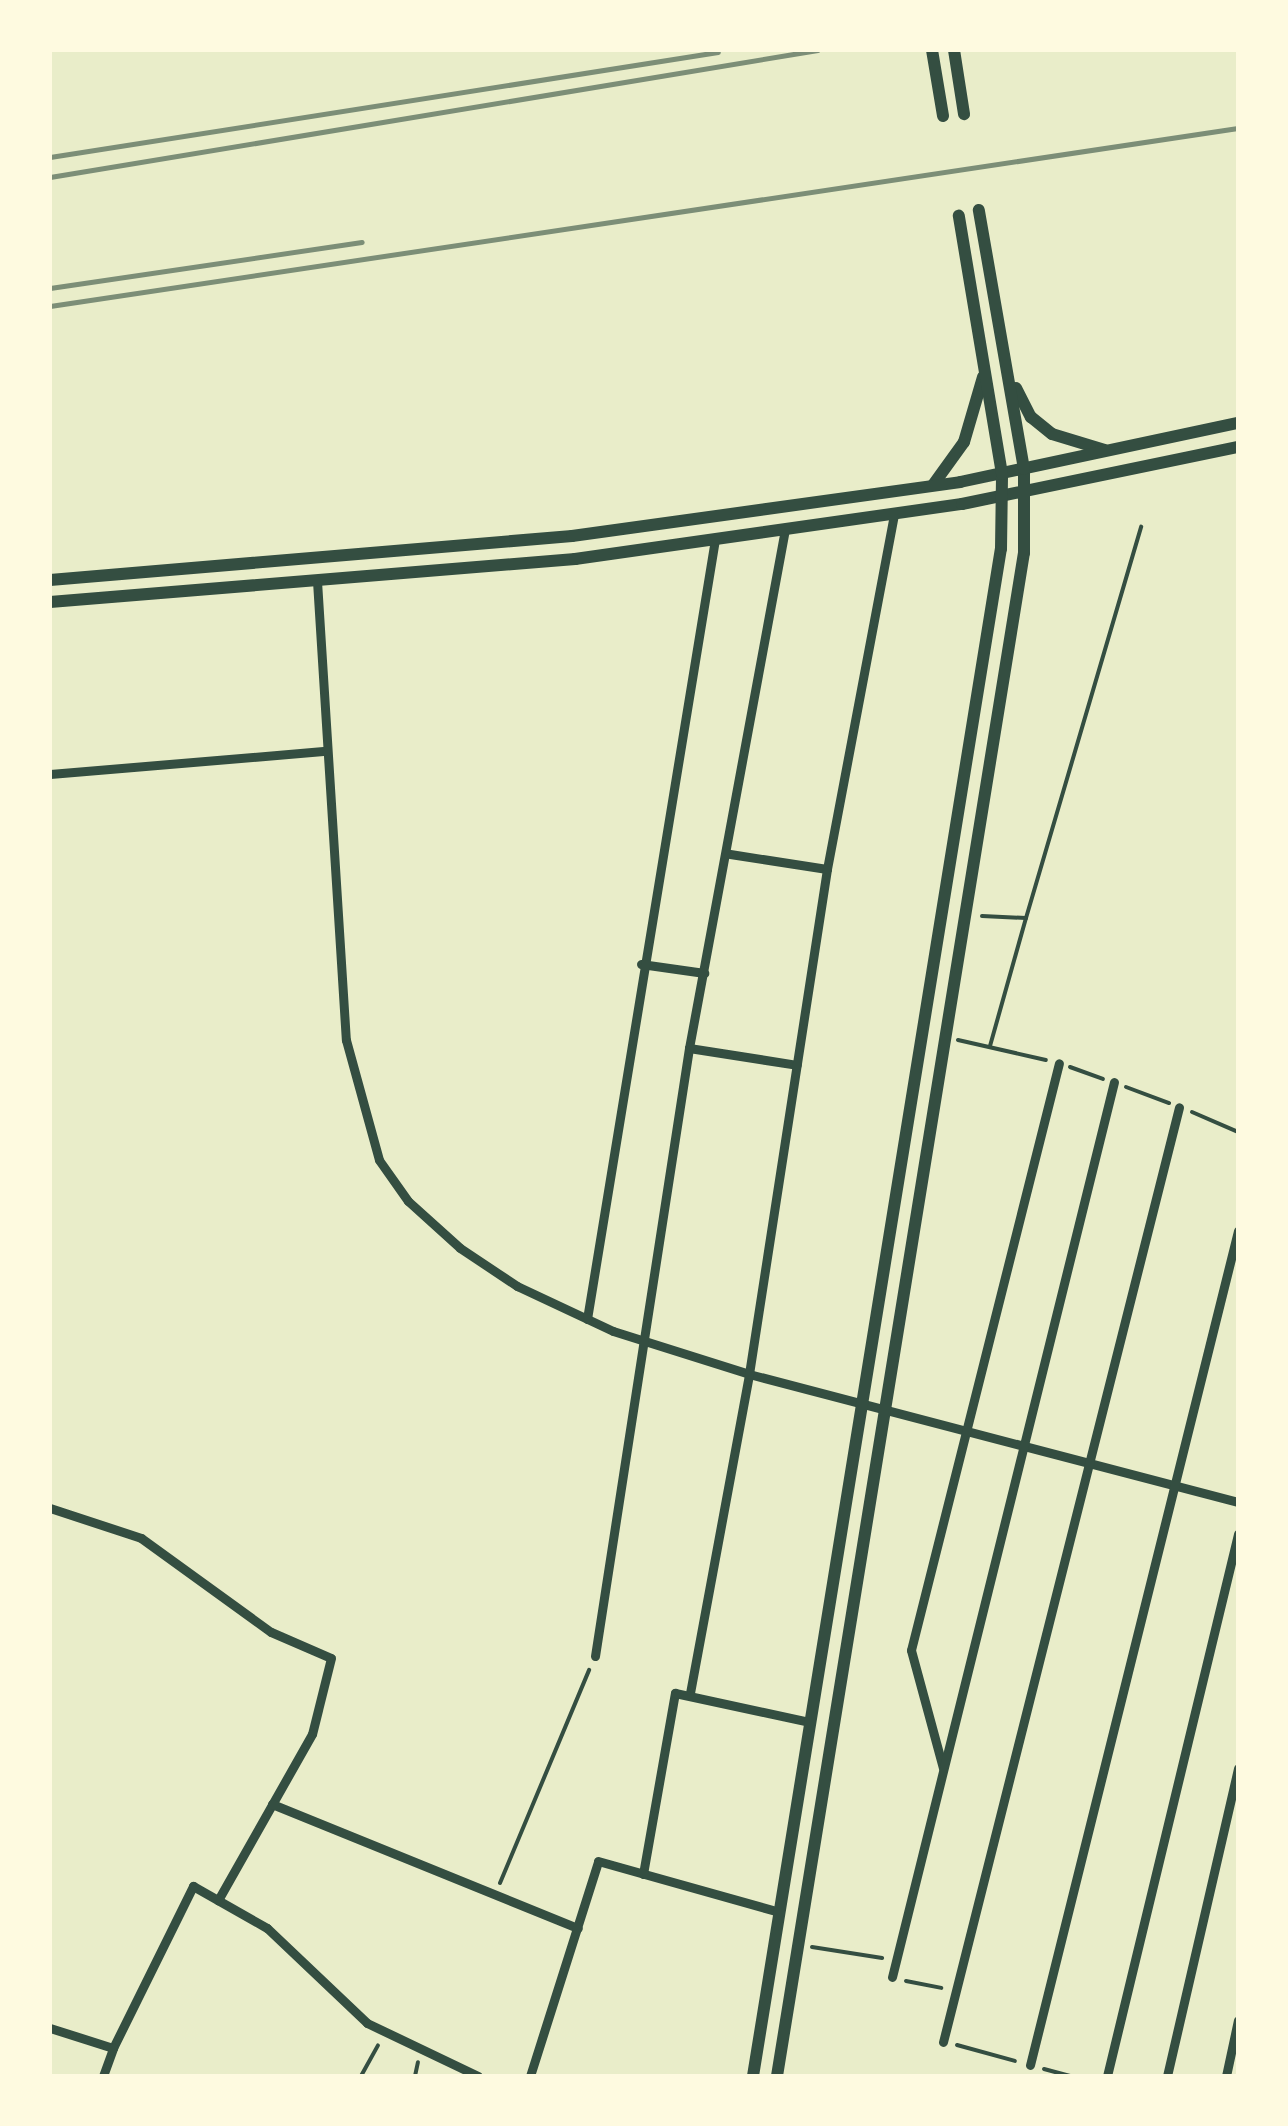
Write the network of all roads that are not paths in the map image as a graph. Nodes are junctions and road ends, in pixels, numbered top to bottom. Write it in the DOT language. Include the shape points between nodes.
graph roads {
  1 [pos="932,50"];
  2 [pos="954,50"];
  3 [pos="964,114"];
  4 [pos="942,116"];
  5 [pos="979,210"];
  6 [pos="958,216"];
  7 [pos="985,370"];
  8 [pos="1008,373"];
  9 [pos="1238,423"];
  10 [pos="1238,447"];
  11 [pos="1114,451"];
  12 [pos="1024,469"];
  13 [pos="1002,474"];
  14 [pos="933,485"];
  15 [pos="1025,492"];
  16 [pos="1002,497"];
  17 [pos="894,514"];
  18 [pos="785,529"];
  19 [pos="715,539"];
  20 [pos="50,580"];
  21 [pos="317,581"];
  22 [pos="50,602"];
  23 [pos="326,751"];
  24 [pos="50,774"];
  25 [pos="730,854"];
  26 [pos="828,869"];
  27 [pos="641,964"];
  28 [pos="704,974"];
  29 [pos="689,1048"];
  30 [pos="1059,1063"];
  31 [pos="797,1065"];
  32 [pos="1114,1082"];
  33 [pos="1178,1107"];
  34 [pos="1238,1231"];
  35 [pos="587,1319"];
  36 [pos="644,1342"];
  37 [pos="749,1374"];
  38 [pos="859,1403"];
  39 [pos="882,1409"];
  40 [pos="965,1433"];
  41 [pos="1023,1447"];
  42 [pos="1089,1463"];
  43 [pos="1177,1485"];
  44 [pos="1238,1502"];
  45 [pos="50,1508"];
  46 [pos="1238,1534"];
  47 [pos="595,1656"];
  48 [pos="690,1693"];
  49 [pos="809,1722"];
  50 [pos="1238,1768"];
  51 [pos="943,1771"];
  52 [pos="272,1804"];
  53 [pos="642,1874"];
  54 [pos="218,1900"];
  55 [pos="779,1912"];
  56 [pos="578,1928"];
  57 [pos="892,1978"];
  58 [pos="1238,2020"];
  59 [pos="50,2028"];
  60 [pos="943,2042"];
  61 [pos="113,2048"];
  62 [pos="1030,2065"];
  63 [pos="103,2076"];
  64 [pos="478,2076"];
  65 [pos="530,2076"];
  66 [pos="753,2076"];
  67 [pos="777,2076"];
  68 [pos="1107,2076"];
  69 [pos="1167,2076"];
  70 [pos="1226,2076"];
  1 -- 4 [label="main road"];
  2 -- 3 [label="main road"];
  5 -- 8 [label="main road"];
  6 -- 7 [label="main road"];
  7 -- 13 [label="main road"];
  7 -- 14 [label="main road" via="964,442"];
  8 -- 11 [label="main road" via="1030,416 1052,434"];
  8 -- 12 [label="main road"];
  9 -- 11 [label="main road"];
  10 -- 15 [label="main road"];
  11 -- 12 [label="main road"];
  12 -- 13 [label="main road"];
  12 -- 15 [label="main road"];
  13 -- 14 [label="main road"];
  13 -- 16 [label="main road"];
  14 -- 20 [label="main road" via="572,536"];
  15 -- 16 [label="main road"];
  15 -- 39 [label="main road" via="1024,552"];
  16 -- 17 [label="main road"];
  16 -- 38 [label="main road" via="1001,549"];
  17 -- 18 [label="main road"];
  17 -- 26 [label="street"];
  18 -- 19 [label="main road"];
  18 -- 25 [label="street"];
  19 -- 21 [label="main road"];
  19 -- 27 [label="street"];
  21 -- 22 [label="main road"];
  21 -- 23 [label="street"];
  23 -- 24 [label="street"];
  23 -- 35 [label="street" via="346,1040 379,1160 408,1200 460,1248 516,1286"];
  25 -- 26 [label="street"];
  25 -- 28 [label="street"];
  26 -- 31 [label="street"];
  27 -- 28 [label="street"];
  27 -- 35 [label="street"];
  28 -- 29 [label="street"];
  29 -- 31 [label="street"];
  29 -- 36 [label="street"];
  30 -- 40 [label="street"];
  31 -- 37 [label="street"];
  32 -- 41 [label="street"];
  33 -- 42 [label="street"];
  34 -- 43 [label="street"];
  35 -- 36 [label="street"];
  36 -- 37 [label="street"];
  36 -- 47 [label="street"];
  37 -- 38 [label="street"];
  37 -- 48 [label="street"];
  38 -- 39 [label="street"];
  38 -- 49 [label="main road"];
  39 -- 40 [label="street"];
  39 -- 67 [label="main road"];
  40 -- 41 [label="street"];
  40 -- 51 [label="street" via="911,1650"];
  41 -- 42 [label="street"];
  41 -- 51 [label="street"];
  42 -- 43 [label="street"];
  42 -- 60 [label="street"];
  43 -- 44 [label="street"];
  43 -- 62 [label="street"];
  45 -- 52 [label="street" via="141,1538 271,1632 331,1658 312,1734"];
  46 -- 68 [label="street"];
  48 -- 49 [label="street"];
  48 -- 53 [label="street" via="675,1692"];
  49 -- 55 [label="main road"];
  50 -- 69 [label="street"];
  51 -- 57 [label="street"];
  52 -- 54 [label="street"];
  52 -- 56 [label="street"];
  53 -- 55 [label="street"];
  53 -- 56 [label="street" via="598,1861"];
  54 -- 61 [label="street" via="193,1886"];
  54 -- 64 [label="street" via="267,1928 385,2033"];
  55 -- 66 [label="main road"];
  56 -- 65 [label="street"];
  58 -- 70 [label="street"];
  59 -- 61 [label="street"];
  61 -- 63 [label="street"];
}
